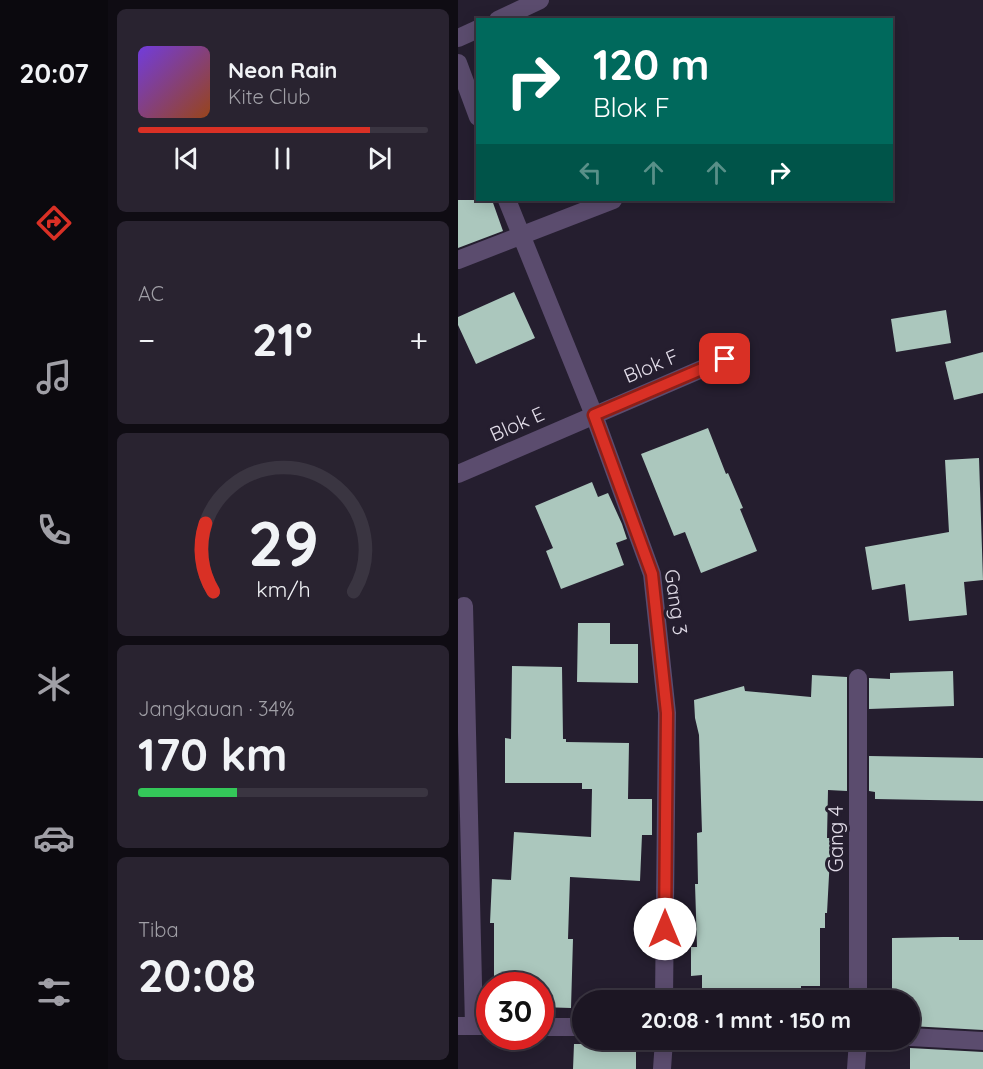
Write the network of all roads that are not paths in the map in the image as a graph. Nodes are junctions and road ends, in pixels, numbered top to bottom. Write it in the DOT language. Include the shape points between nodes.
graph roads {
  1 [pos="540,0"];
  2 [pos="502,18"];
  3 [pos="476,30"];
  4 [pos="458,38"];
  5 [pos="458,63"];
  6 [pos="476,112"];
  7 [pos="508,201"];
  8 [pos="610,201"];
  9 [pos="520,234"];
  10 [pos="458,260"];
  11 [pos="725,359"];
  12 [pos="594,415"];
  13 [pos="458,474"];
  14 [pos="464,606"];
  15 [pos="858,678"];
  16 [pos="664,990"];
  17 [pos="858,990"];
  18 [pos="474,1026"];
  19 [pos="554,1027"];
  20 [pos="572,1027"];
  21 [pos="920,1038"];
  22 [pos="983,1041"];
  23 [pos="663,1050"];
  24 [pos="857,1050"];
  25 [pos="662,1069"];
  26 [pos="856,1069"];
  1 -- 2 [label="street"];
  3 -- 4 [label="street"];
  5 -- 6 [label="street"];
  7 -- 9 [label="street, Gang 3"];
  8 -- 9 [label="street"];
  9 -- 10 [label="street"];
  9 -- 12 [label="street, Gang 3"];
  11 -- 12 [label="street, Blok F"];
  12 -- 13 [label="street, Blok E"];
  12 -- 16 [label="street, Gang 3" via="652,574 667,713"];
  14 -- 18 [label="street"];
  15 -- 17 [label="street, Gang 4"];
  19 -- 20 [label="street"];
  21 -- 22 [label="street"];
  23 -- 25 [label="street"];
  24 -- 26 [label="street"];
}
